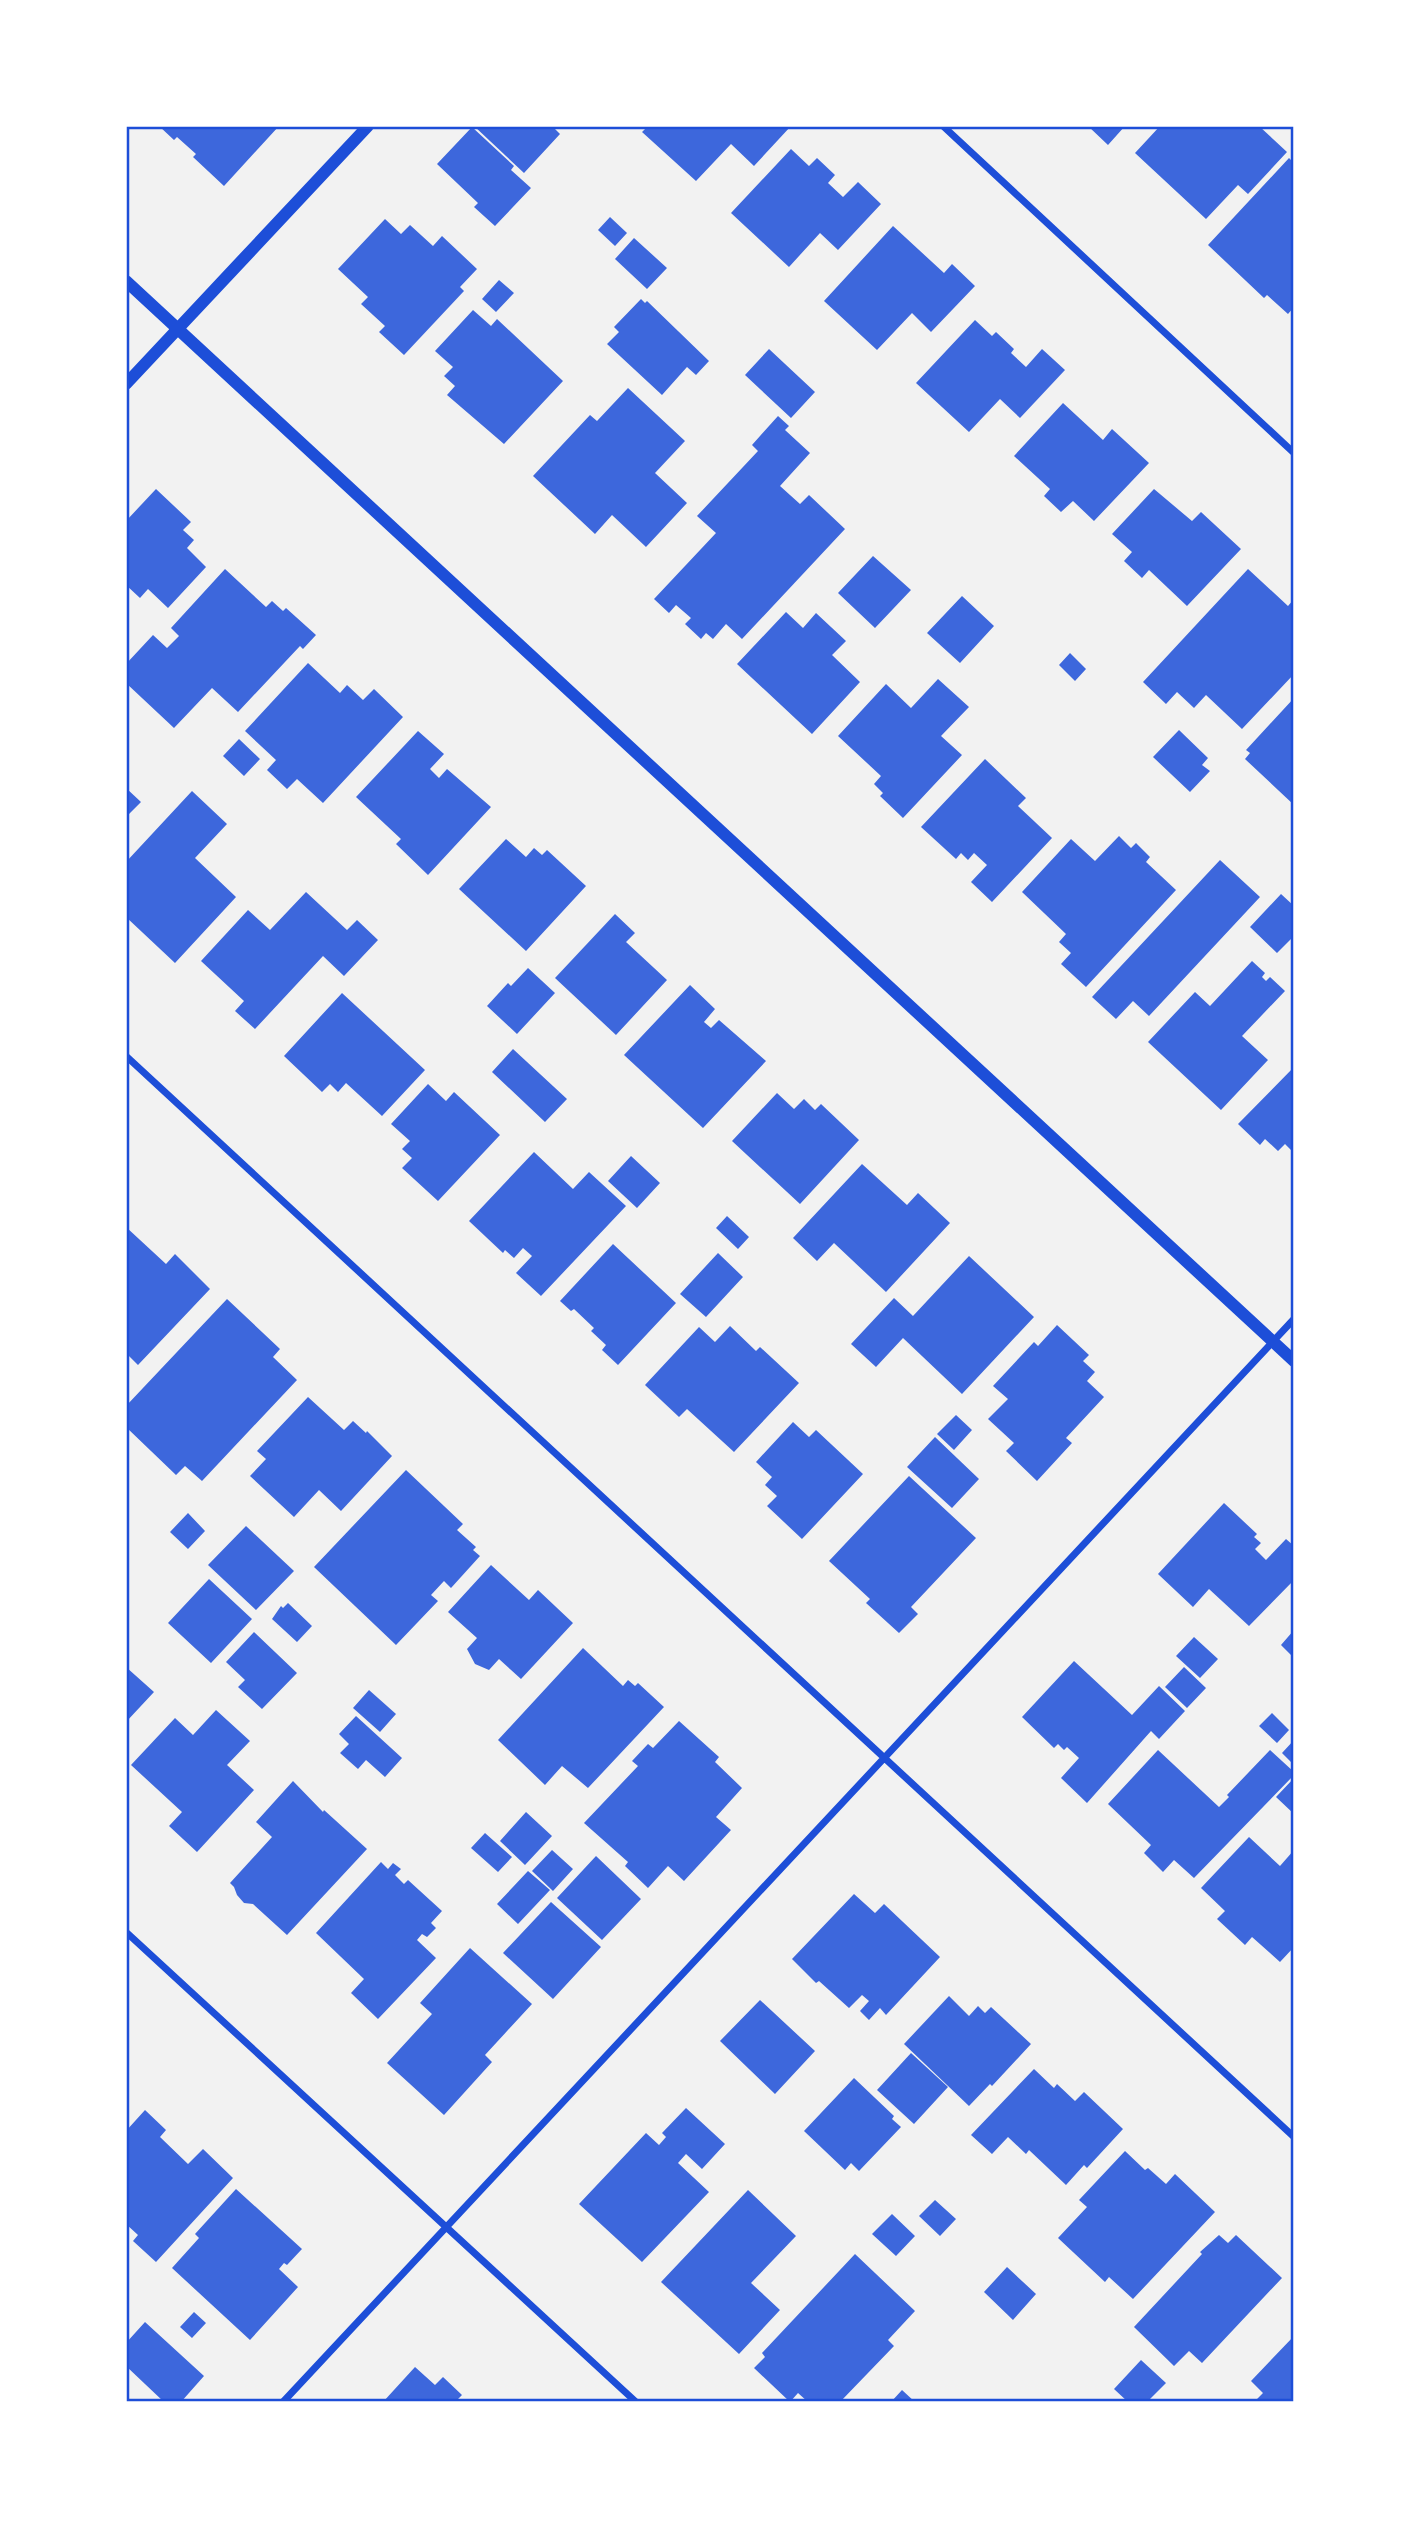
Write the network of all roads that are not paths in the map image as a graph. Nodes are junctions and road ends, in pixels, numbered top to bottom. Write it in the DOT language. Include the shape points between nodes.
graph roads {
  1 [pos="368,126"];
  2 [pos="943,126"];
  3 [pos="126,281"];
  4 [pos="177,328"];
  5 [pos="126,384"];
  6 [pos="1294,453"];
  7 [pos="126,1056"];
  8 [pos="1294,1320"];
  9 [pos="1273,1342"];
  10 [pos="1294,1361"];
  11 [pos="884,1756"];
  12 [pos="126,1932"];
  13 [pos="1294,2137"];
  14 [pos="446,2227"];
  15 [pos="283,2402"];
  16 [pos="636,2402"];
  1 -- 4 [label="street"];
  2 -- 6 [label="street"];
  3 -- 4 [label="street"];
  4 -- 5 [label="street"];
  4 -- 9 [label="street"];
  7 -- 11 [label="street"];
  8 -- 9 [label="street"];
  9 -- 10 [label="street"];
  9 -- 11 [label="street"];
  11 -- 13 [label="street"];
  11 -- 14 [label="street"];
  12 -- 14 [label="street"];
  14 -- 15 [label="street"];
  14 -- 16 [label="street"];
}
